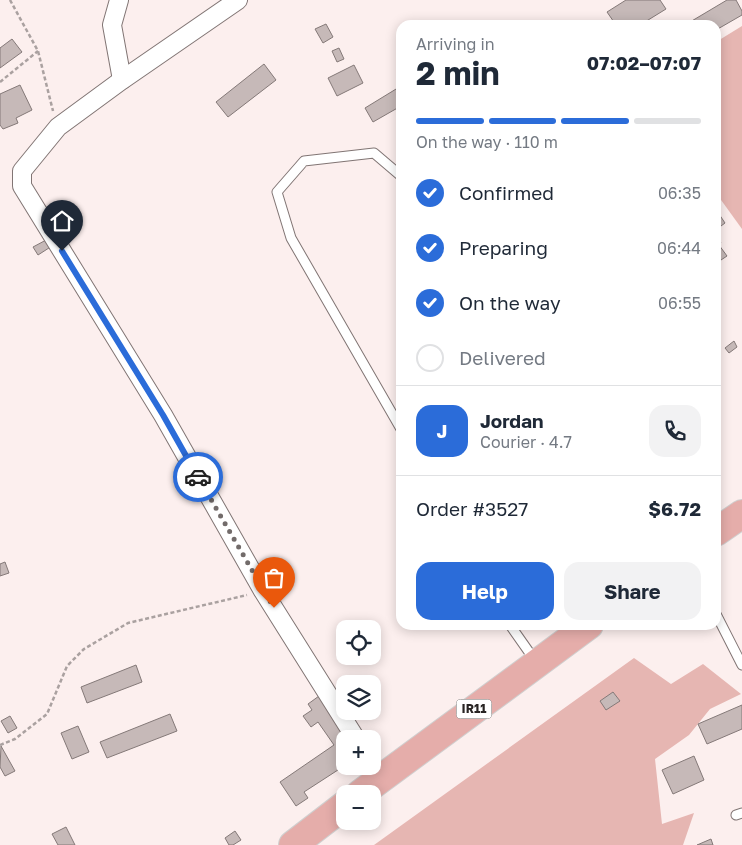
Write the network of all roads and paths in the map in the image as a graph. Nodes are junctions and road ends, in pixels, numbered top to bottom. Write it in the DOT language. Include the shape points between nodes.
graph roads {
  1 [pos="10,0"];
  2 [pos="119,0"];
  3 [pos="238,0"];
  4 [pos="38,51"];
  5 [pos="122,80"];
  6 [pos="0,82"];
  7 [pos="58,127"];
  8 [pos="396,172"];
  9 [pos="396,420"];
  10 [pos="742,514"];
  11 [pos="721,529"];
  12 [pos="263,591"];
  13 [pos="721,624"];
  14 [pos="513,630"];
  15 [pos="582,630"];
  16 [pos="537,664"];
  17 [pos="742,665"];
  18 [pos="350,730"];
  19 [pos="0,745"];
  20 [pos="371,779"];
  21 [pos="336,812"];
  22 [pos="293,845"];
  1 -- 4 [label="path"];
  2 -- 5 [label="street" via="112,26"];
  3 -- 5 [label="street"];
  4 -- 6 [label="path"];
  4 -- 7 [label="path"];
  5 -- 7 [label="street"];
  7 -- 12 [label="street" via="22,171 22,186 163,415"];
  8 -- 9 [label="lane" via="374,154 304,161 277,192 292,238"];
  10 -- 11 [label="main road"];
  12 -- 18 [label="street"];
  12 -- 19 [label="path" via="128,623 84,649 67,666 46,714 15,739"];
  13 -- 17 [label="lane"];
  14 -- 16 [label="lane"];
  15 -- 16 [label="main road, IR11"];
  16 -- 20 [label="main road, IR11"];
  21 -- 22 [label="main road"];
}
